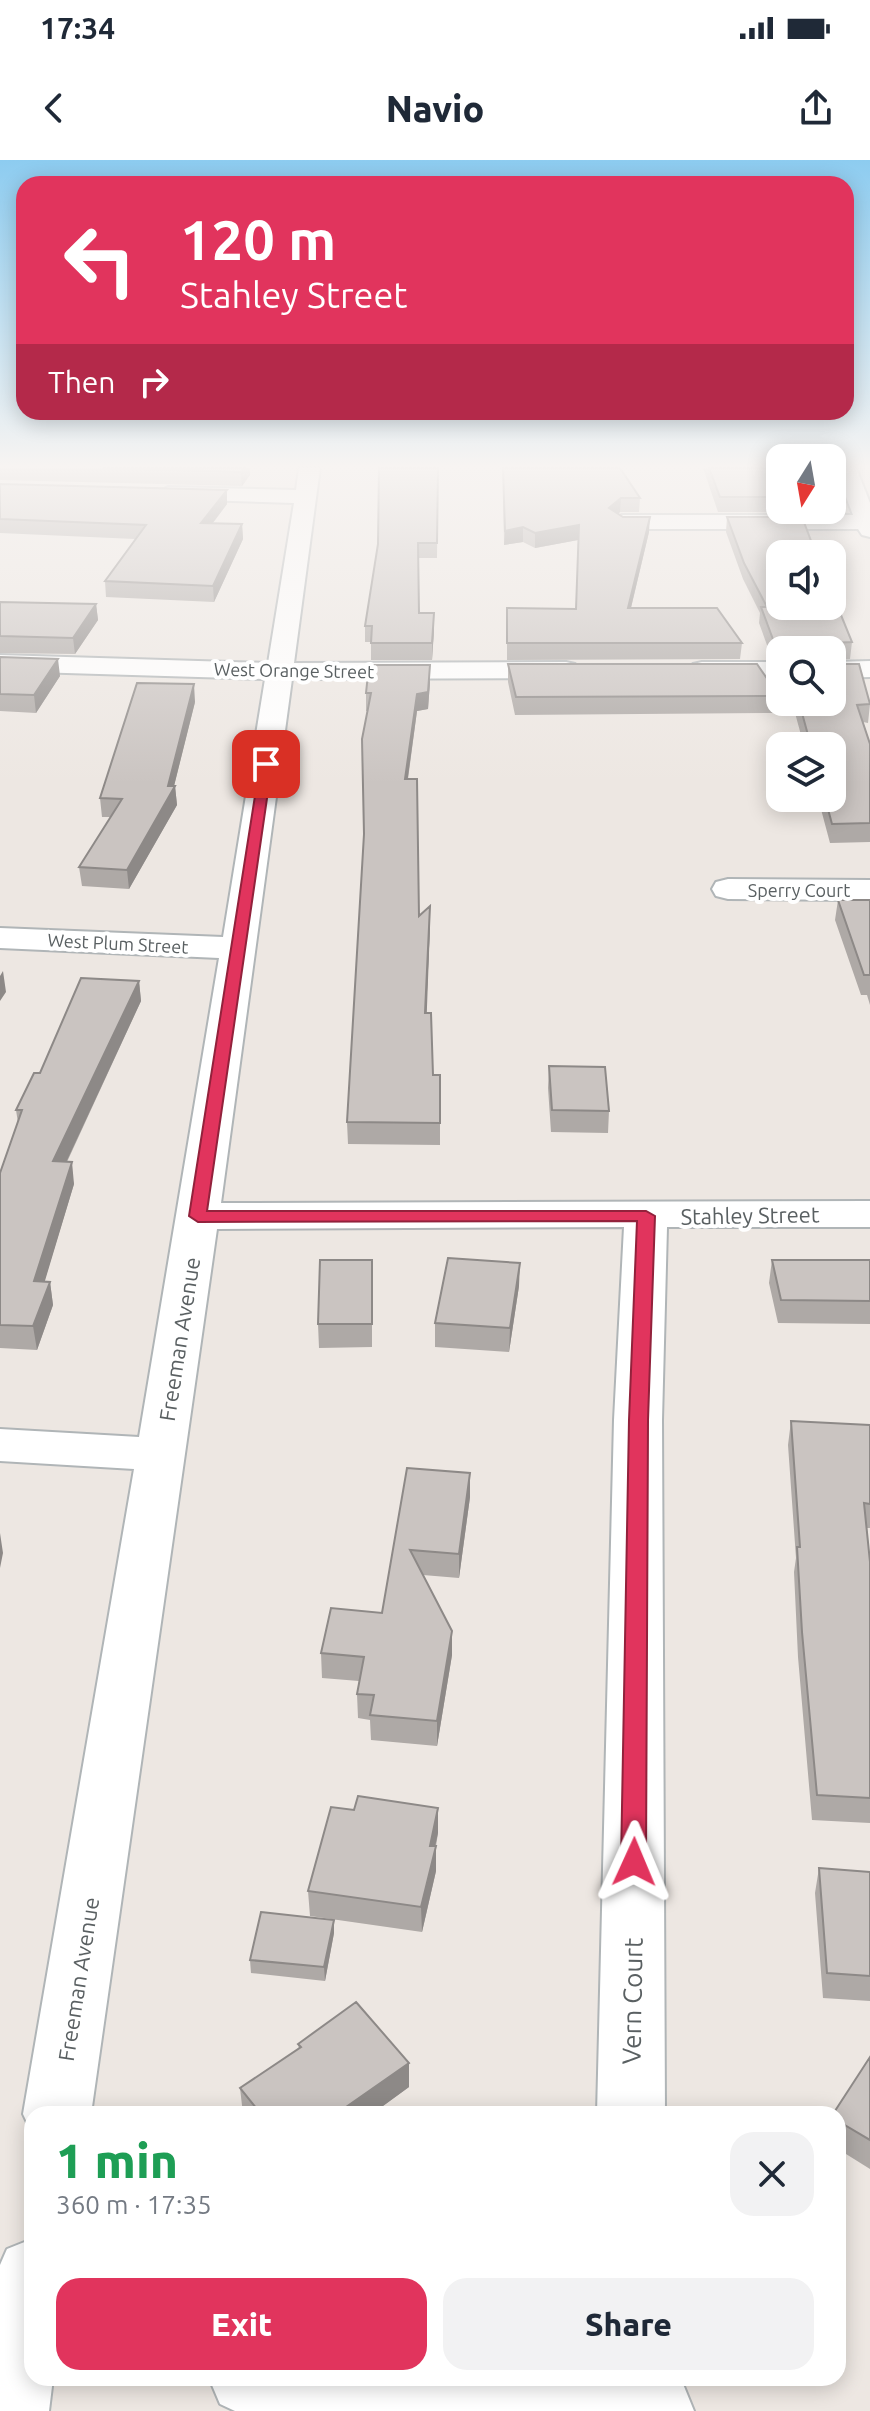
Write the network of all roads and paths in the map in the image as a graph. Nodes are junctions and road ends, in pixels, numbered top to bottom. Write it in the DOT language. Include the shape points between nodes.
graph roads {
  1 [pos="295,573"];
  2 [pos="0,663"];
  3 [pos="870,669"];
  4 [pos="593,670"];
  5 [pos="671,670"];
  6 [pos="766,670"];
  7 [pos="846,670"];
  8 [pos="281,671"];
  9 [pos="728,889"];
  10 [pos="870,890"];
  11 [pos="0,938"];
  12 [pos="236,948"];
  13 [pos="870,1214"];
  14 [pos="198,1216"];
  15 [pos="646,1216"];
  16 [pos="0,1445"];
  17 [pos="161,1454"];
  18 [pos="58,2106"];
  19 [pos="631,2106"];
  20 [pos="24,2343"];
  21 [pos="20,2377"];
  22 [pos="395,2386"];
  23 [pos="637,2399"];
  1 -- 8 [label="street, Freeman Avenue"];
  2 -- 8 [label="street, West Orange Street"];
  3 -- 7 [label="street"];
  4 -- 8 [label="street, West Orange Street"];
  5 -- 6 [label="street"];
  8 -- 12 [label="street, Freeman Avenue"];
  9 -- 10 [label="street, Sperry Court"];
  11 -- 12 [label="street, West Plum Street"];
  12 -- 14 [label="street, Freeman Avenue"];
  13 -- 15 [label="street, Stahley Street"];
  14 -- 15 [label="street, Stahley Street"];
  14 -- 17 [label="street, Freeman Avenue"];
  15 -- 19 [label="street, Vern Court" via="638,1420"];
  16 -- 17 [label="street"];
  17 -- 18 [label="street, Freeman Avenue"];
  20 -- 21 [label="street"];
  22 -- 23 [label="street"];
}
